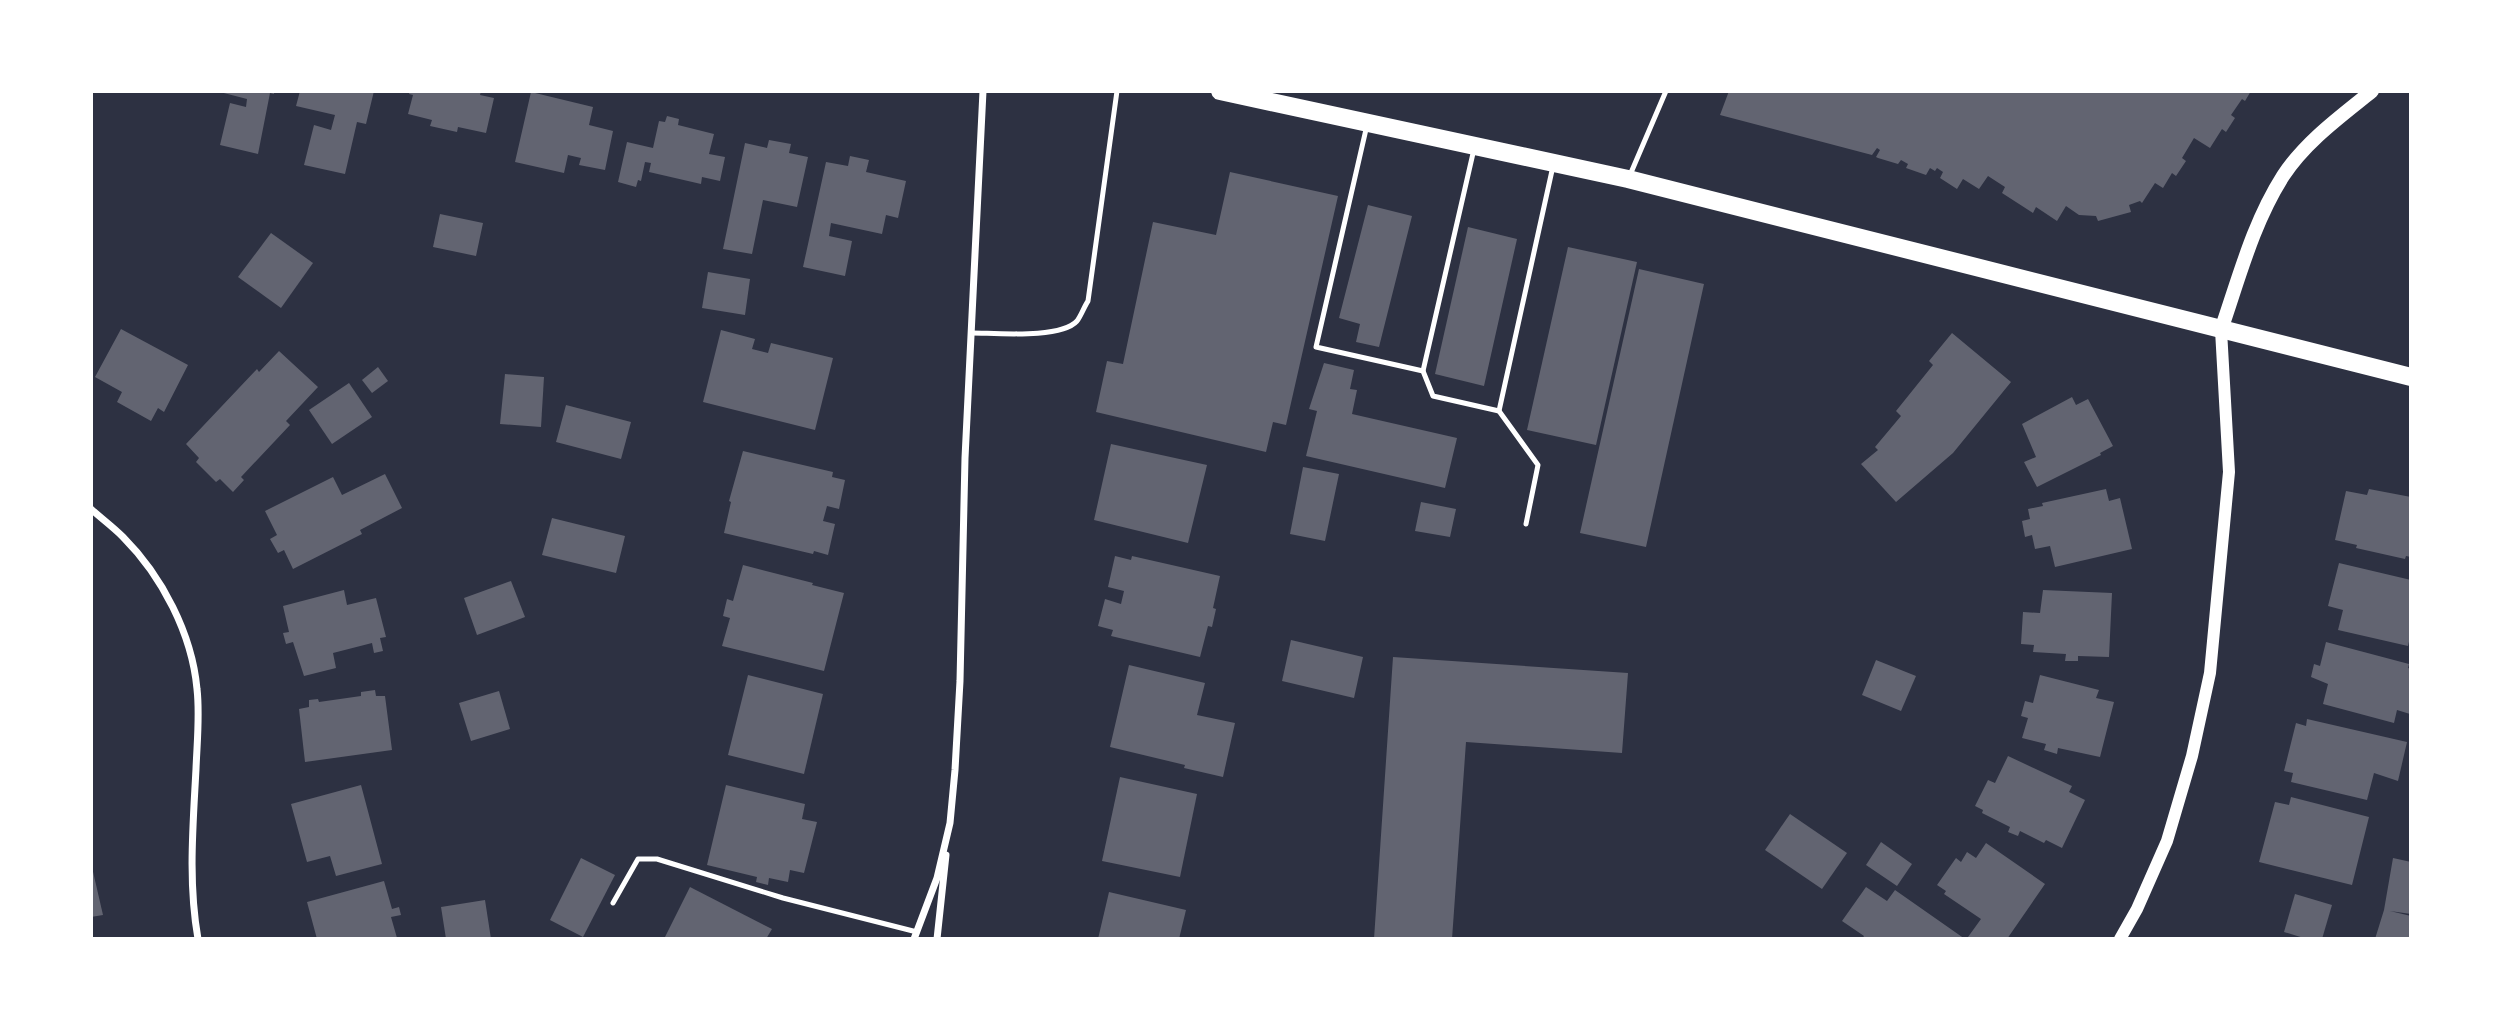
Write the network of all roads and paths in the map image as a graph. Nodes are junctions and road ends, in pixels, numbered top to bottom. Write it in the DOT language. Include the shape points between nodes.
graph roads {
  1 [pos="984,91"];
  2 [pos="1117,91"];
  3 [pos="1220,91"];
  4 [pos="1666,91"];
  5 [pos="2372,91"];
  6 [pos="1368,122"];
  7 [pos="1474,145"];
  8 [pos="1554,163"];
  9 [pos="1628,179"];
  10 [pos="2221,330"];
  11 [pos="972,333"];
  12 [pos="1423,371"];
  13 [pos="2411,377"];
  14 [pos="1499,411"];
  15 [pos="91,509"];
  16 [pos="1526,524"];
  17 [pos="950,823"];
  18 [pos="613,903"];
  19 [pos="916,936"];
  20 [pos="198,939"];
  21 [pos="937,939"];
  22 [pos="2120,939"];
  1 -- 11 [label="street"];
  2 -- 11 [label="lane" via="1088,301 1076,322 1059,330"];
  3 -- 6 [label="main road"];
  4 -- 9 [label="lane"];
  5 -- 10 [label="main road" via="2324,130 2284,174 2259,218"];
  6 -- 7 [label="main road"];
  6 -- 12 [label="lane" via="1316,347"];
  7 -- 8 [label="main road"];
  7 -- 12 [label="lane"];
  8 -- 9 [label="main road"];
  8 -- 14 [label="lane"];
  9 -- 10 [label="main road"];
  10 -- 13 [label="main road"];
  10 -- 22 [label="street" via="2229,472 2210,673 2192,756 2166,841"];
  11 -- 17 [label="street" via="960,681"];
  12 -- 14 [label="lane" via="1433,396"];
  14 -- 16 [label="lane" via="1538,465"];
  15 -- 20 [label="street" via="124,538 153,574 191,654 197,689 197,740 191,865"];
  17 -- 19 [label="street"];
  17 -- 21 [label="street"];
  18 -- 19 [label="lane" via="638,859 657,859"];
}
